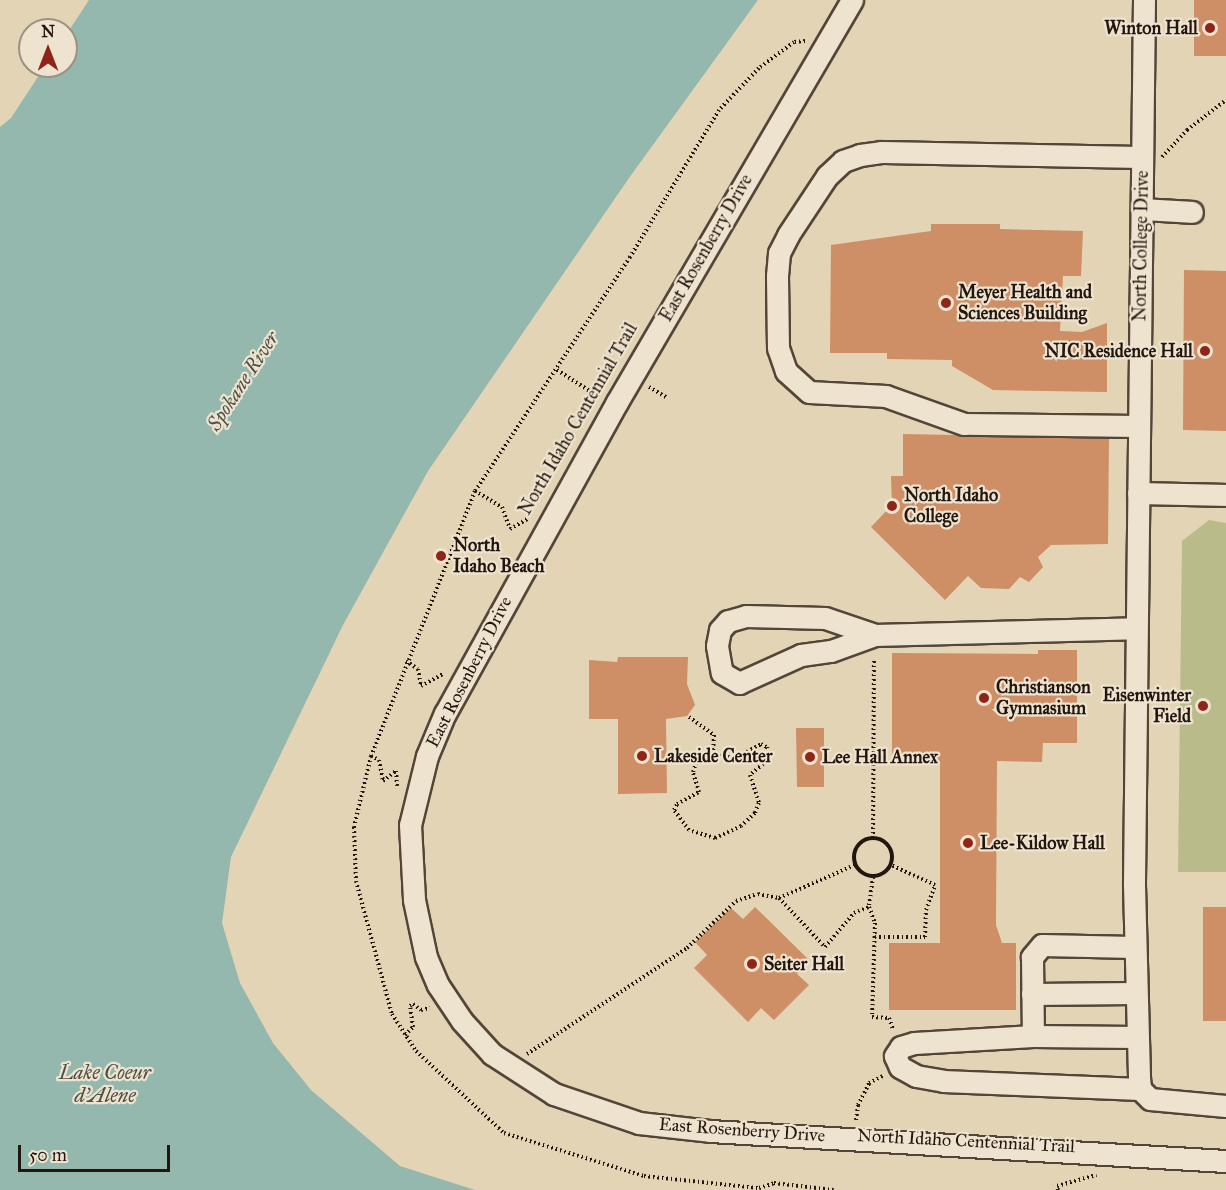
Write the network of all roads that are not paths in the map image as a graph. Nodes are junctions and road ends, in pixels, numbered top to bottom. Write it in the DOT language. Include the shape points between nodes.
graph roads {
  1 [pos="852,0"];
  2 [pos="1144,0"];
  3 [pos="1152,157"];
  4 [pos="1142,209"];
  5 [pos="1192,212"];
  6 [pos="1138,426"];
  7 [pos="1138,493"];
  8 [pos="1226,495"];
  9 [pos="1135,627"];
  10 [pos="875,634"];
  11 [pos="1134,947"];
  12 [pos="1135,993"];
  13 [pos="1032,994"];
  14 [pos="1033,1036"];
  15 [pos="1136,1037"];
  16 [pos="1140,1089"];
  17 [pos="1226,1106"];
  18 [pos="1226,1161"];
  1 -- 18 [label="street, East Rosenberry Drive" via="499,610 427,756 410,825 414,900 426,957 438,985 462,1021 509,1066 554,1094 639,1123 710,1131"];
  2 -- 3 [label="street, North College Drive"];
  3 -- 4 [label="street, North College Drive"];
  3 -- 6 [label="street" via="881,152 860,155 843,161 827,176 779,253 777,276 778,348 786,371 809,392 886,396 964,424"];
  4 -- 5 [label="street"];
  4 -- 6 [label="street, North College Drive"];
  6 -- 7 [label="street, North College Drive"];
  7 -- 8 [label="street"];
  7 -- 9 [label="street, North College Drive"];
  9 -- 10 [label="street"];
  9 -- 11 [label="street, North College Drive"];
  10 -- 10 [label="street" via="825,618 746,616 728,621 720,630 717,646 722,673 731,682 739,683 801,655 831,651"];
  11 -- 12 [label="street, North College Drive"];
  11 -- 13 [label="street" via="1042,945 1032,957"];
  12 -- 13 [label="street"];
  12 -- 15 [label="street, North College Drive"];
  13 -- 14 [label="street"];
  14 -- 15 [label="street"];
  14 -- 16 [label="street" via="959,1039 900,1057 916,1076 943,1082"];
  15 -- 16 [label="street, North College Drive"];
  16 -- 17 [label="street" via="1150,1099"];
}
